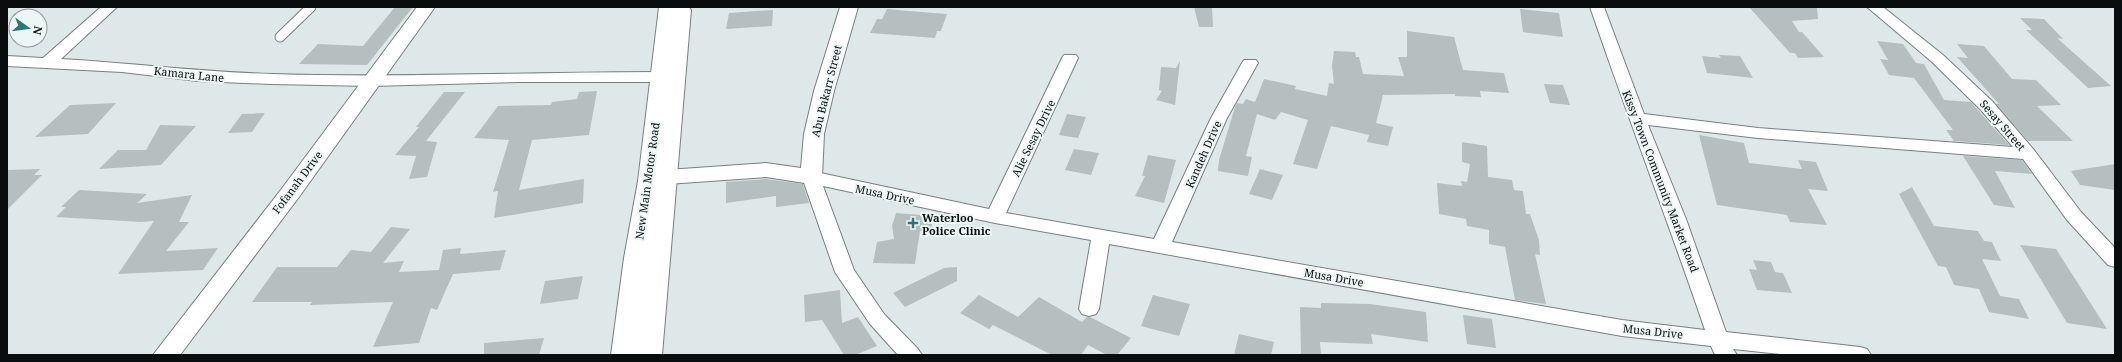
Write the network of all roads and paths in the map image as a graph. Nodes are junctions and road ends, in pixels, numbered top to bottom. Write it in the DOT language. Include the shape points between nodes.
graph roads {
  1 [pos="110,7"];
  2 [pos="311,7"];
  3 [pos="426,7"];
  4 [pos="668,7"];
  5 [pos="682,7"];
  6 [pos="849,7"];
  7 [pos="1597,7"];
  8 [pos="1874,7"];
  9 [pos="280,37"];
  10 [pos="1070,58"];
  11 [pos="7,61"];
  12 [pos="47,63"];
  13 [pos="1250,63"];
  14 [pos="660,77"];
  15 [pos="372,81"];
  16 [pos="1637,118"];
  17 [pos="2028,154"];
  18 [pos="667,177"];
  19 [pos="811,177"];
  20 [pos="995,217"];
  21 [pos="1101,236"];
  22 [pos="1160,247"];
  23 [pos="2115,260"];
  24 [pos="1089,309"];
  25 [pos="1722,347"];
  26 [pos="166,355"];
  27 [pos="624,355"];
  28 [pos="649,355"];
  29 [pos="911,355"];
  30 [pos="1860,355"];
  1 -- 12 [label="street"];
  2 -- 9 [label="lane"];
  3 -- 15 [label="main road, Fofanah Drive"];
  4 -- 14 [label="main road, New Main Motor Road"];
  5 -- 18 [label="main road, New Main Motor Road"];
  6 -- 19 [label="main road, Abu Bakarr Street" via="814,134"];
  7 -- 16 [label="street, Kissy Town Community Market Road"];
  8 -- 17 [label="street, Sesay Street" via="1937,58 1986,105"];
  10 -- 20 [label="street, Alie Sesay Drive"];
  11 -- 12 [label="street, Kamara Lane"];
  12 -- 15 [label="street, Kamara Lane" via="122,67 205,77"];
  13 -- 22 [label="street, Kandeh Drive" via="1219,118"];
  14 -- 15 [label="street, Kamara Lane"];
  14 -- 27 [label="main road, New Main Motor Road" via="649,181"];
  15 -- 26 [label="main road, Fofanah Drive"];
  16 -- 17 [label="street" via="1758,133"];
  16 -- 25 [label="street, Kissy Town Community Market Road" via="1677,219"];
  17 -- 23 [label="street, Sesay Street" via="2074,216"];
  18 -- 19 [label="main road" via="766,170"];
  18 -- 28 [label="main road, New Main Motor Road"];
  19 -- 20 [label="street, Musa Drive"];
  19 -- 29 [label="street" via="845,272 877,319"];
  20 -- 21 [label="street, Musa Drive"];
  21 -- 22 [label="street, Musa Drive"];
  21 -- 24 [label="street"];
  22 -- 25 [label="street, Musa Drive"];
  25 -- 30 [label="street, Musa Drive"];
}
